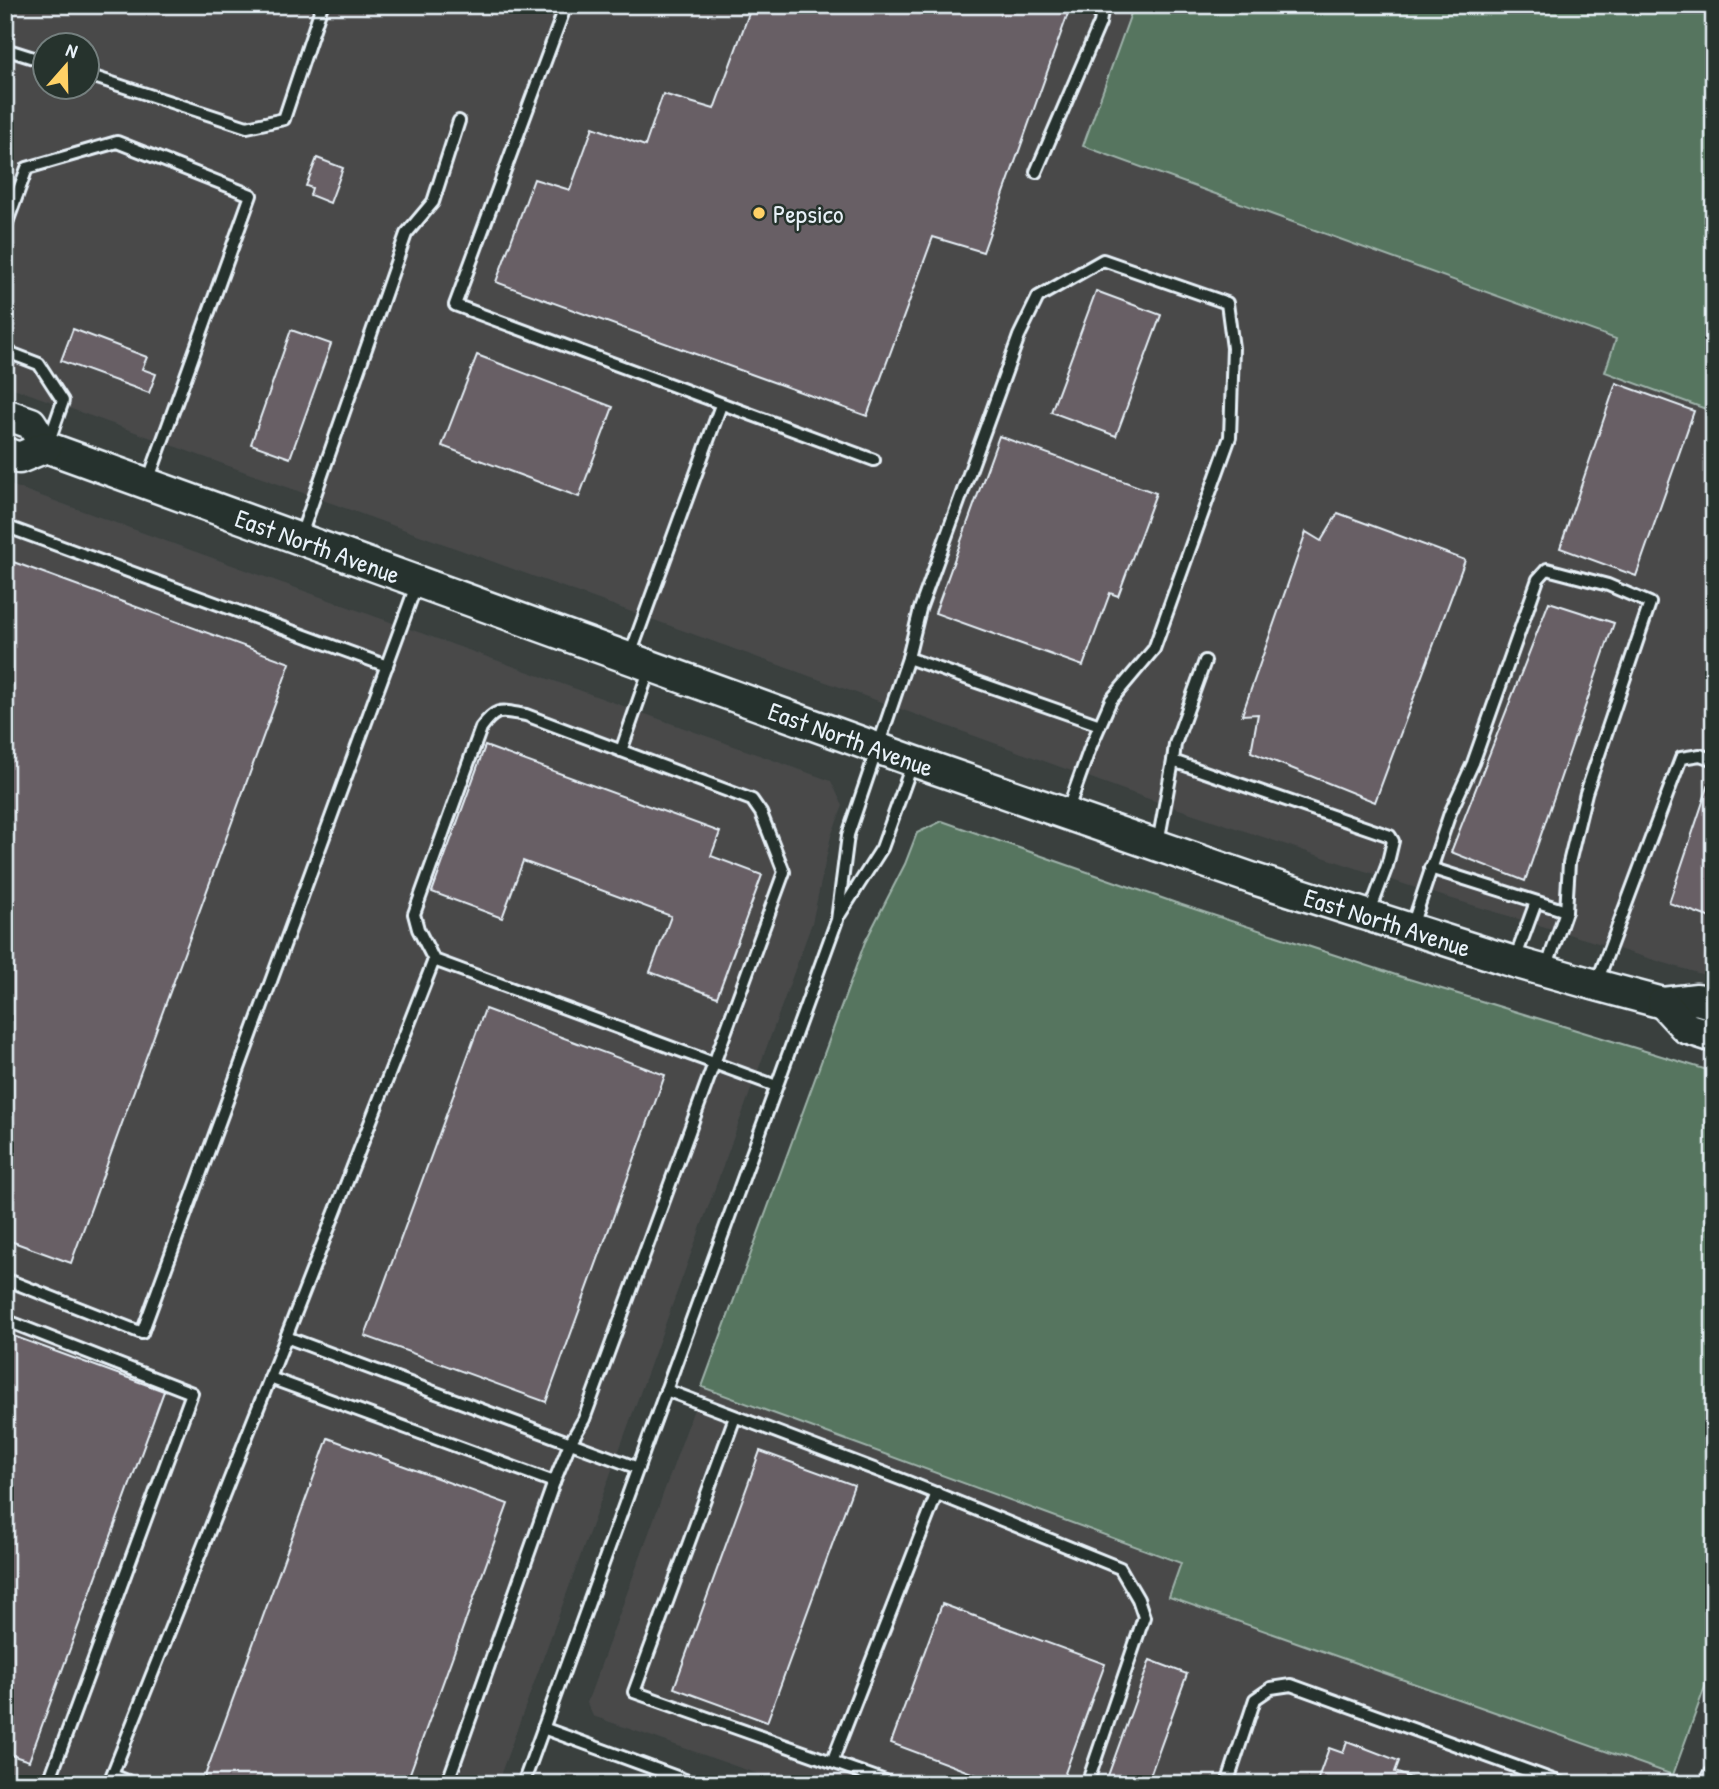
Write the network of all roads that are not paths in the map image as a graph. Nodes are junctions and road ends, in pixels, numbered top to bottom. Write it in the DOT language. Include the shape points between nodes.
graph roads {
  1 [pos="322,5"];
  2 [pos="566,5"];
  3 [pos="1103,5"];
  4 [pos="5,49"];
  5 [pos="32,58"];
  6 [pos="102,80"];
  7 [pos="460,121"];
  8 [pos="1036,172"];
  9 [pos="5,228"];
  10 [pos="5,351"];
  11 [pos="721,404"];
  12 [pos="5,414"];
  13 [pos="46,447"];
  14 [pos="5,453"];
  15 [pos="874,460"];
  16 [pos="147,484"];
  17 [pos="5,526"];
  18 [pos="300,538"];
  19 [pos="418,580"];
  20 [pos="908,658"];
  21 [pos="1205,660"];
  22 [pos="640,661"];
  23 [pos="387,666"];
  24 [pos="1100,725"];
  25 [pos="877,748"];
  26 [pos="621,751"];
  27 [pos="1714,760"];
  28 [pos="914,761"];
  29 [pos="1172,761"];
  30 [pos="1067,814"];
  31 [pos="1158,846"];
  32 [pos="1430,868"];
  33 [pos="1536,902"];
  34 [pos="1566,911"];
  35 [pos="1369,916"];
  36 [pos="837,920"];
  37 [pos="1411,929"];
  38 [pos="434,960"];
  39 [pos="1514,962"];
  40 [pos="1545,971"];
  41 [pos="1595,985"];
  42 [pos="1663,1003"];
  43 [pos="1714,1004"];
  44 [pos="1714,1037"];
  45 [pos="714,1064"];
  46 [pos="776,1086"];
  47 [pos="5,1279"];
  48 [pos="5,1320"];
  49 [pos="286,1337"];
  50 [pos="270,1377"];
  51 [pos="666,1390"];
  52 [pos="735,1417"];
  53 [pos="570,1443"];
  54 [pos="638,1468"];
  55 [pos="554,1482"];
  56 [pos="937,1493"];
  57 [pos="543,1728"];
  58 [pos="832,1762"];
  59 [pos="858,1771"];
  60 [pos="1714,1777"];
  61 [pos="111,1779"];
  62 [pos="48,1784"];
  63 [pos="135,1784"];
  64 [pos="447,1784"];
  65 [pos="523,1784"];
  66 [pos="696,1784"];
  67 [pos="853,1784"];
  68 [pos="894,1784"];
  69 [pos="1087,1784"];
  70 [pos="1227,1784"];
  71 [pos="1564,1784"];
  72 [pos="1711,1784"];
  1 -- 6 [label="lane" via="284,119 247,127"];
  2 -- 11 [label="lane" via="455,305"];
  3 -- 8 [label="lane" via="1100,23"];
  4 -- 5 [label="lane"];
  7 -- 18 [label="lane" via="433,202 406,234"];
  9 -- 16 [label="lane" via="27,169 117,142 251,195"];
  10 -- 13 [label="lane" via="39,363 63,401"];
  11 -- 15 [label="lane"];
  11 -- 22 [label="lane"];
  12 -- 13 [label="street" via="31,423"];
  13 -- 14 [label="street" via="19,458"];
  13 -- 16 [label="street, East North Avenue"];
  16 -- 18 [label="street, East North Avenue"];
  17 -- 23 [label="lane"];
  18 -- 19 [label="street, East North Avenue"];
  19 -- 22 [label="street, East North Avenue"];
  19 -- 23 [label="lane"];
  20 -- 24 [label="lane"];
  20 -- 24 [label="lane" via="939,557 1019,336 1038,297 1103,260 1227,303 1233,348 1230,438 1154,649 1111,700"];
  20 -- 25 [label="lane"];
  21 -- 29 [label="lane"];
  22 -- 25 [label="street, East North Avenue"];
  22 -- 26 [label="lane"];
  23 -- 47 [label="lane" via="142,1333"];
  24 -- 30 [label="lane"];
  25 -- 28 [label="street, East North Avenue"];
  25 -- 36 [label="lane" via="848,835"];
  26 -- 38 [label="lane" via="526,715 493,713 476,741 414,914"];
  26 -- 45 [label="lane" via="752,800 784,872"];
  27 -- 41 [label="lane" via="1700,755 1681,758"];
  28 -- 30 [label="street, East North Avenue"];
  28 -- 36 [label="lane" via="882,848"];
  29 -- 31 [label="lane"];
  29 -- 35 [label="lane" via="1390,836 1387,866"];
  30 -- 31 [label="street, East North Avenue"];
  31 -- 35 [label="street, East North Avenue"];
  32 -- 33 [label="lane"];
  32 -- 34 [label="lane" via="1473,763 1538,579 1547,569 1608,585 1650,603 1586,793 1569,863"];
  32 -- 37 [label="lane"];
  33 -- 34 [label="lane"];
  33 -- 39 [label="lane"];
  34 -- 40 [label="lane"];
  35 -- 37 [label="street, East North Avenue"];
  36 -- 46 [label="lane"];
  37 -- 39 [label="street, East North Avenue"];
  38 -- 45 [label="lane"];
  38 -- 49 [label="lane"];
  39 -- 40 [label="street, East North Avenue"];
  40 -- 41 [label="street, East North Avenue"];
  41 -- 42 [label="street, East North Avenue"];
  42 -- 43 [label="street, East North Avenue" via="1698,999"];
  42 -- 44 [label="street" via="1686,1028"];
  45 -- 46 [label="lane"];
  45 -- 53 [label="lane" via="584,1419"];
  46 -- 51 [label="lane"];
  48 -- 62 [label="lane" via="192,1393"];
  49 -- 50 [label="lane"];
  49 -- 53 [label="lane"];
  50 -- 55 [label="lane"];
  50 -- 61 [label="lane"];
  51 -- 52 [label="lane"];
  51 -- 54 [label="lane"];
  52 -- 56 [label="lane"];
  52 -- 58 [label="lane" via="635,1692"];
  53 -- 54 [label="lane"];
  53 -- 55 [label="lane"];
  54 -- 57 [label="lane"];
  55 -- 64 [label="lane"];
  56 -- 58 [label="lane"];
  56 -- 69 [label="lane" via="1120,1569 1138,1599 1144,1617"];
  57 -- 65 [label="lane"];
  57 -- 66 [label="lane"];
  58 -- 59 [label="lane"];
  59 -- 67 [label="lane"];
  59 -- 68 [label="lane"];
  60 -- 72 [label="street"];
  61 -- 63 [label="lane"];
  70 -- 71 [label="lane" via="1255,1699 1270,1688 1291,1685"];
}
